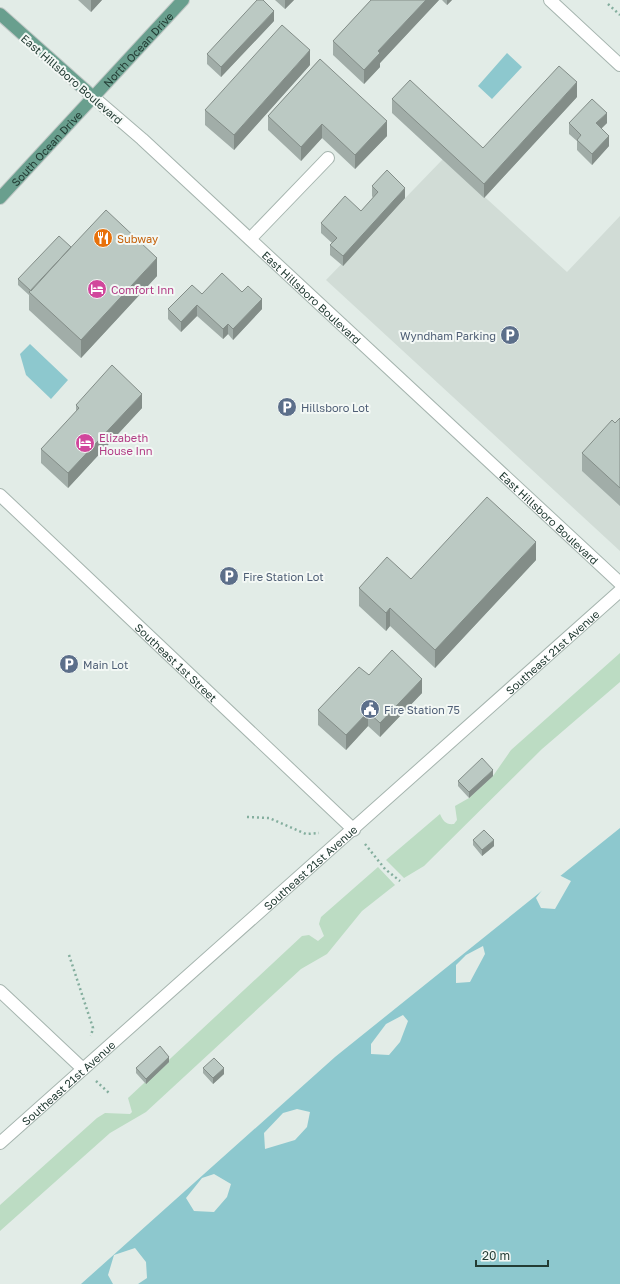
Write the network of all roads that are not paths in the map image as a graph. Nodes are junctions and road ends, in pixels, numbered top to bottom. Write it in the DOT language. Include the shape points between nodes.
graph roads {
  1 [pos="183,0"];
  2 [pos="550,0"];
  3 [pos="0,14"];
  4 [pos="620,65"];
  5 [pos="92,96"];
  6 [pos="328,158"];
  7 [pos="0,198"];
  8 [pos="250,239"];
  9 [pos="0,495"];
  10 [pos="620,583"];
  11 [pos="620,591"];
  12 [pos="354,830"];
  13 [pos="0,991"];
  14 [pos="84,1069"];
  15 [pos="0,1143"];
  1 -- 5 [label="main road, North Ocean Drive"];
  2 -- 4 [label="street"];
  3 -- 5 [label="main road, East Hillsboro Boulevard"];
  5 -- 7 [label="main road, South Ocean Drive"];
  5 -- 8 [label="street, East Hillsboro Boulevard"];
  6 -- 8 [label="street"];
  8 -- 10 [label="street, East Hillsboro Boulevard"];
  9 -- 12 [label="street, Southeast 1st Street"];
  11 -- 12 [label="street, Southeast 21st Avenue"];
  12 -- 14 [label="street, Southeast 21st Avenue"];
  13 -- 14 [label="street"];
  14 -- 15 [label="street, Southeast 21st Avenue"];
}
